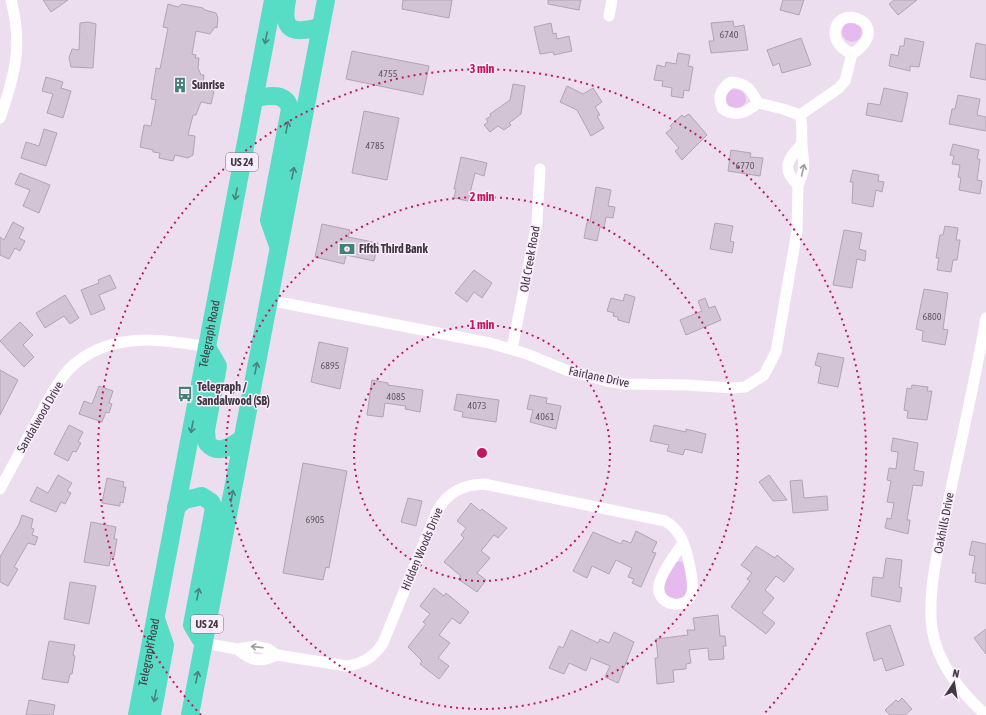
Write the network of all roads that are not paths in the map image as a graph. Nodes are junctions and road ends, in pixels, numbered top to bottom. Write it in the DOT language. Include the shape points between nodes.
graph roads {
  1 [pos="11,0"];
  2 [pos="273,0"];
  3 [pos="287,0"];
  4 [pos="326,0"];
  5 [pos="612,0"];
  6 [pos="609,16"];
  7 [pos="320,28"];
  8 [pos="852,54"];
  9 [pos="254,98"];
  10 [pos="758,103"];
  11 [pos="800,115"];
  12 [pos="0,118"];
  13 [pos="802,144"];
  14 [pos="540,168"];
  15 [pos="798,185"];
  16 [pos="279,247"];
  17 [pos="268,300"];
  18 [pos="986,320"];
  19 [pos="207,347"];
  20 [pos="512,349"];
  21 [pos="242,439"];
  22 [pos="0,489"];
  23 [pos="176,507"];
  24 [pos="683,543"];
  25 [pos="155,618"];
  26 [pos="204,644"];
  27 [pos="137,715"];
  28 [pos="152,715"];
  29 [pos="190,715"];
  30 [pos="986,715"];
  1 -- 12 [label="street" via="18,30 18,44 14,73"];
  2 -- 9 [label="highway, Telegraph Road / US 24, one-way"];
  3 -- 7 [label="highway" via="285,18 291,29 299,32"];
  4 -- 7 [label="highway, US 24"];
  5 -- 6 [label="street"];
  16 -- 7 [label="highway, US 24, one-way"];
  8 -- 11 [label="street" via="845,81"];
  16 -- 9 [label="highway, one-way" via="269,220 290,109 287,101 278,95"];
  9 -- 19 [label="highway, Telegraph Road / US 24, one-way"];
  10 -- 11 [label="street"];
  11 -- 13 [label="street, Fairlane Drive" via="803,124"];
  15 -- 13 [label="street, Fairlane Drive, one-way" via="805,163"];
  13 -- 15 [label="street" via="791,154 787,169"];
  14 -- 20 [label="street, Old Creek Road" via="537,223"];
  15 -- 20 [label="street, Fairlane Drive" via="797,230 779,338 770,365 764,375 756,381 745,387 733,388 626,384 566,370"];
  16 -- 17 [label="highway, US 24"];
  17 -- 20 [label="street, Fairlane Drive"];
  21 -- 17 [label="highway, US 24, one-way"];
  18 -- 30 [label="street, Oakhills Drive" via="943,527 931,612 935,639 943,660 960,689"];
  19 -- 21 [label="highway" via="218,366 206,430 207,443 214,449 224,450"];
  19 -- 22 [label="street, Sandalwood Drive" via="166,340 133,340 107,346 78,361 49,398"];
  19 -- 23 [label="highway, Telegraph Road / US 24, one-way"];
  26 -- 21 [label="highway, US 24, one-way"];
  23 -- 25 [label="highway, Telegraph Road / US 24"];
  26 -- 23 [label="highway, one-way" via="192,625 214,508 211,502 202,496 185,500"];
  24 -- 24 [label="street, Hidden Woods Drive" via="689,563 692,590 686,601 672,605 662,599 659,584"];
  24 -- 26 [label="street, Hidden Woods Drive" via="678,530 665,520 484,484 461,487 442,501 383,644 373,656 347,666 277,656 259,661 237,649"];
  25 -- 27 [label="highway, Telegraph Road / US 24"];
  25 -- 28 [label="highway, one-way" via="165,645"];
  29 -- 26 [label="highway, US 24, one-way"];
}
